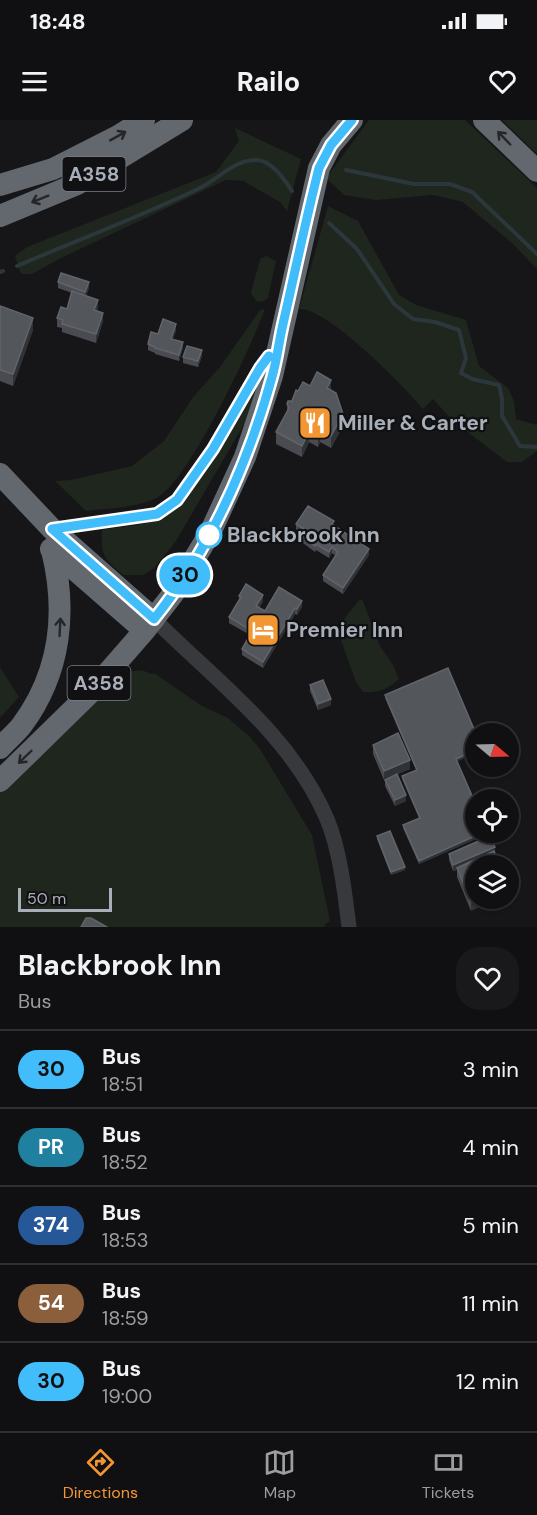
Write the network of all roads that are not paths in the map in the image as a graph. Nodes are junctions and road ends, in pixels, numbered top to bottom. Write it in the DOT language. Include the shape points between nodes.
graph roads {
  1 [pos="144,120"];
  2 [pos="182,120"];
  3 [pos="352,120"];
  4 [pos="484,120"];
  5 [pos="537,171"];
  6 [pos="0,185"];
  7 [pos="0,216"];
  8 [pos="0,476"];
  9 [pos="52,550"];
  10 [pos="149,625"];
  11 [pos="0,748"];
  12 [pos="0,781"];
  13 [pos="350,927"];
  6 -- 1 [label="highway, A358, one-way" via="53,169"];
  2 -- 7 [label="highway, A358, one-way" via="77,184"];
  3 -- 10 [label="highway, A358" via="331,145 319,168 272,376 245,457 210,533"];
  5 -- 4 [label="highway, one-way"];
  8 -- 9 [label="highway, A358"];
  8 -- 10 [label="highway, A358"];
  9 -- 10 [label="highway, A358"];
  11 -- 9 [label="highway, A358, one-way" via="22,724 46,683 59,642 58,574"];
  10 -- 12 [label="highway, A358, one-way" via="91,692"];
  10 -- 13 [label="street" via="190,653 284,747 327,820"];
}
